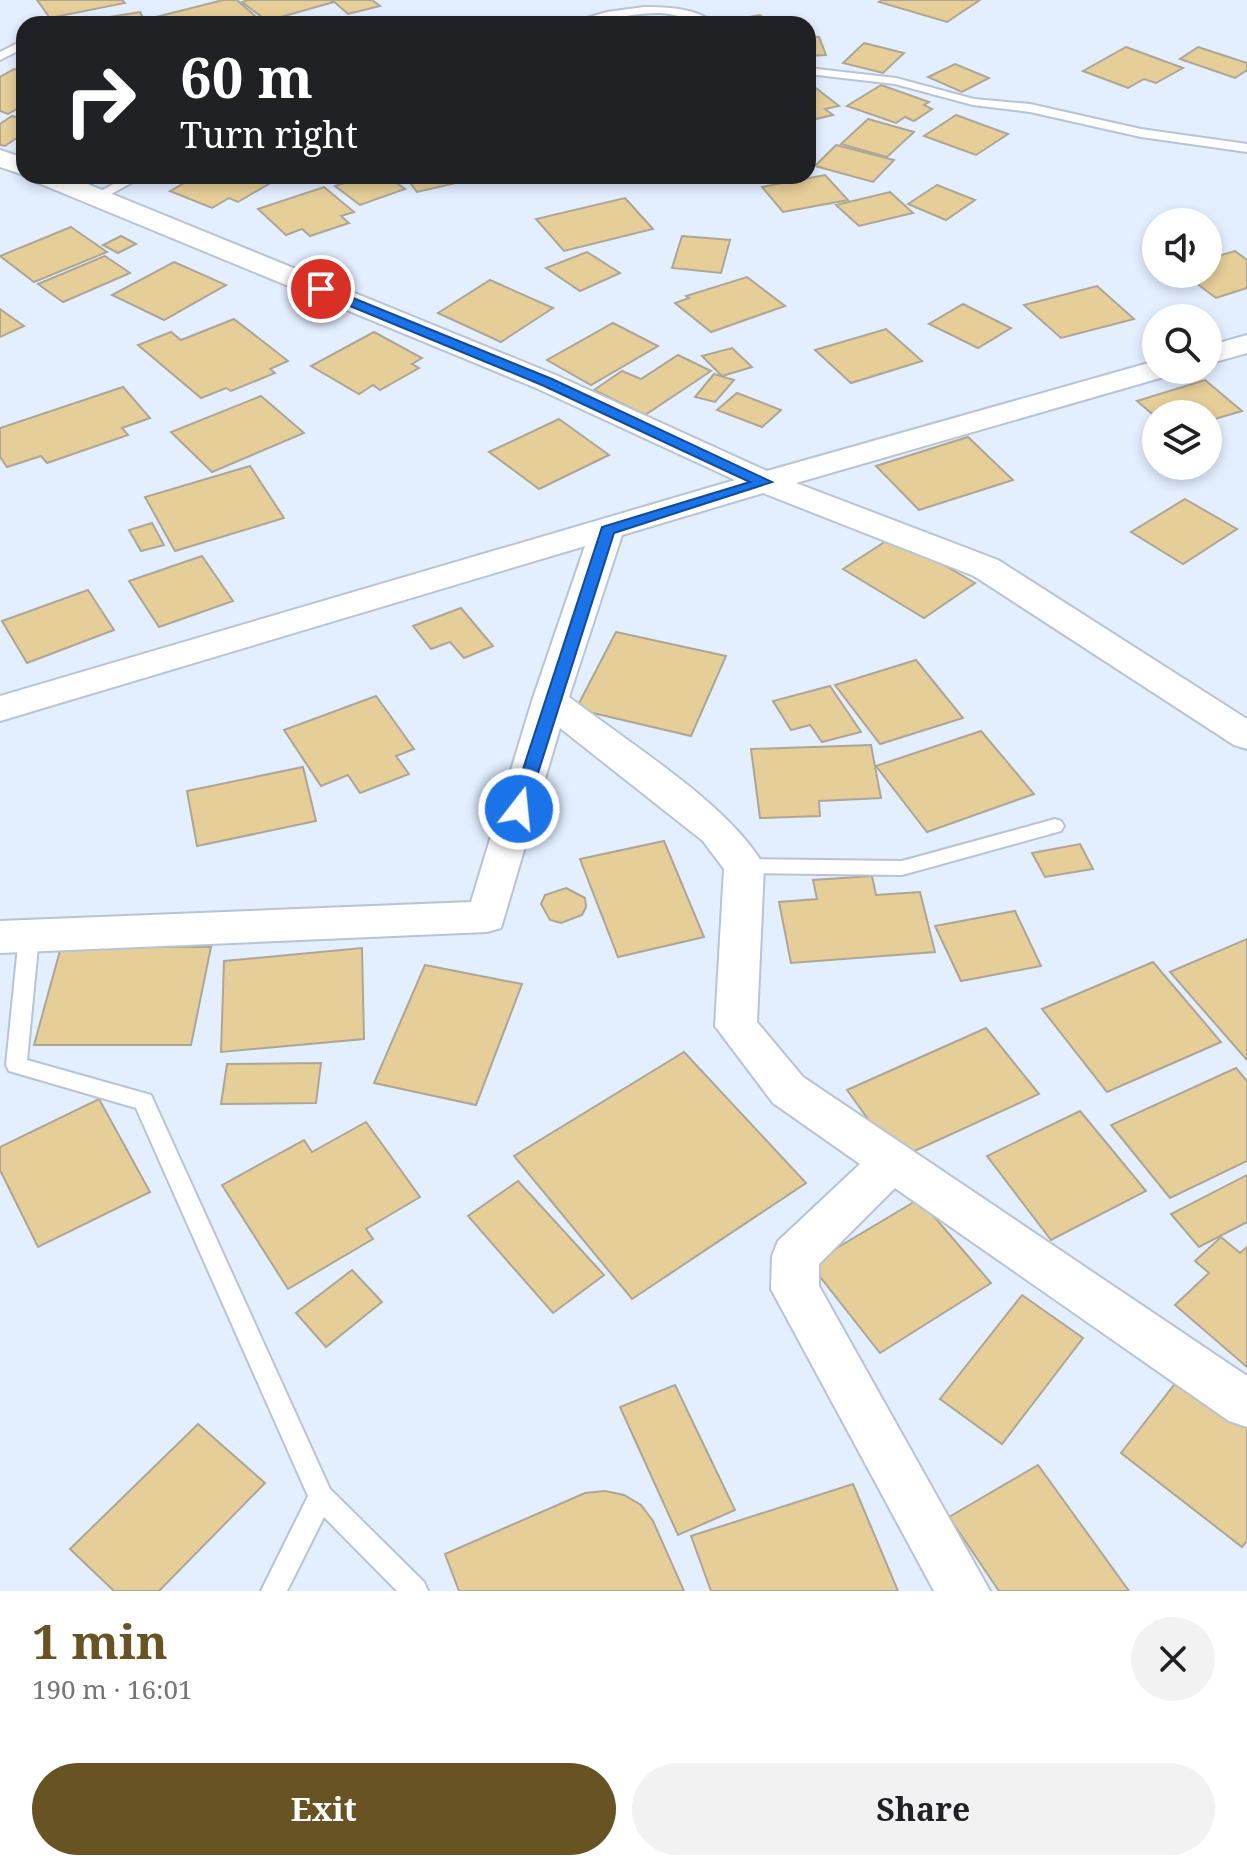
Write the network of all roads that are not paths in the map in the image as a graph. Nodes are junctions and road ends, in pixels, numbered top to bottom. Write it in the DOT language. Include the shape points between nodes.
graph roads {
  1 [pos="599,16"];
  2 [pos="703,16"];
  3 [pos="816,72"];
  4 [pos="1247,148"];
  5 [pos="64,184"];
  6 [pos="122,184"];
  7 [pos="96,197"];
  8 [pos="1247,344"];
  9 [pos="1222,351"];
  10 [pos="1142,374"];
  11 [pos="764,482"];
  12 [pos="607,530"];
  13 [pos="550,701"];
  14 [pos="0,709"];
  15 [pos="1247,736"];
  16 [pos="1055,826"];
  17 [pos="744,866"];
  18 [pos="14,937"];
  19 [pos="893,1161"];
  20 [pos="1247,1404"];
  21 [pos="321,1497"];
  22 [pos="274,1591"];
  23 [pos="415,1591"];
  24 [pos="963,1591"];
  1 -- 2 [label="lane" via="637,5 672,3"];
  3 -- 4 [label="lane" via="896,81 973,102"];
  5 -- 7 [label="street"];
  6 -- 7 [label="lane"];
  7 -- 11 [label="street" via="547,382"];
  8 -- 9 [label="street"];
  10 -- 11 [label="street"];
  11 -- 12 [label="street"];
  11 -- 15 [label="street" via="986,568"];
  12 -- 13 [label="street"];
  12 -- 14 [label="street"];
  13 -- 17 [label="street" via="717,831"];
  13 -- 18 [label="street" via="487,917"];
  16 -- 17 [label="lane" via="902,868"];
  17 -- 19 [label="street" via="736,1026 788,1090"];
  18 -- 21 [label="lane" via="16,1065 144,1101"];
  19 -- 20 [label="street"];
  19 -- 24 [label="street" via="795,1256 795,1289"];
  21 -- 22 [label="lane"];
  21 -- 23 [label="lane"];
}
